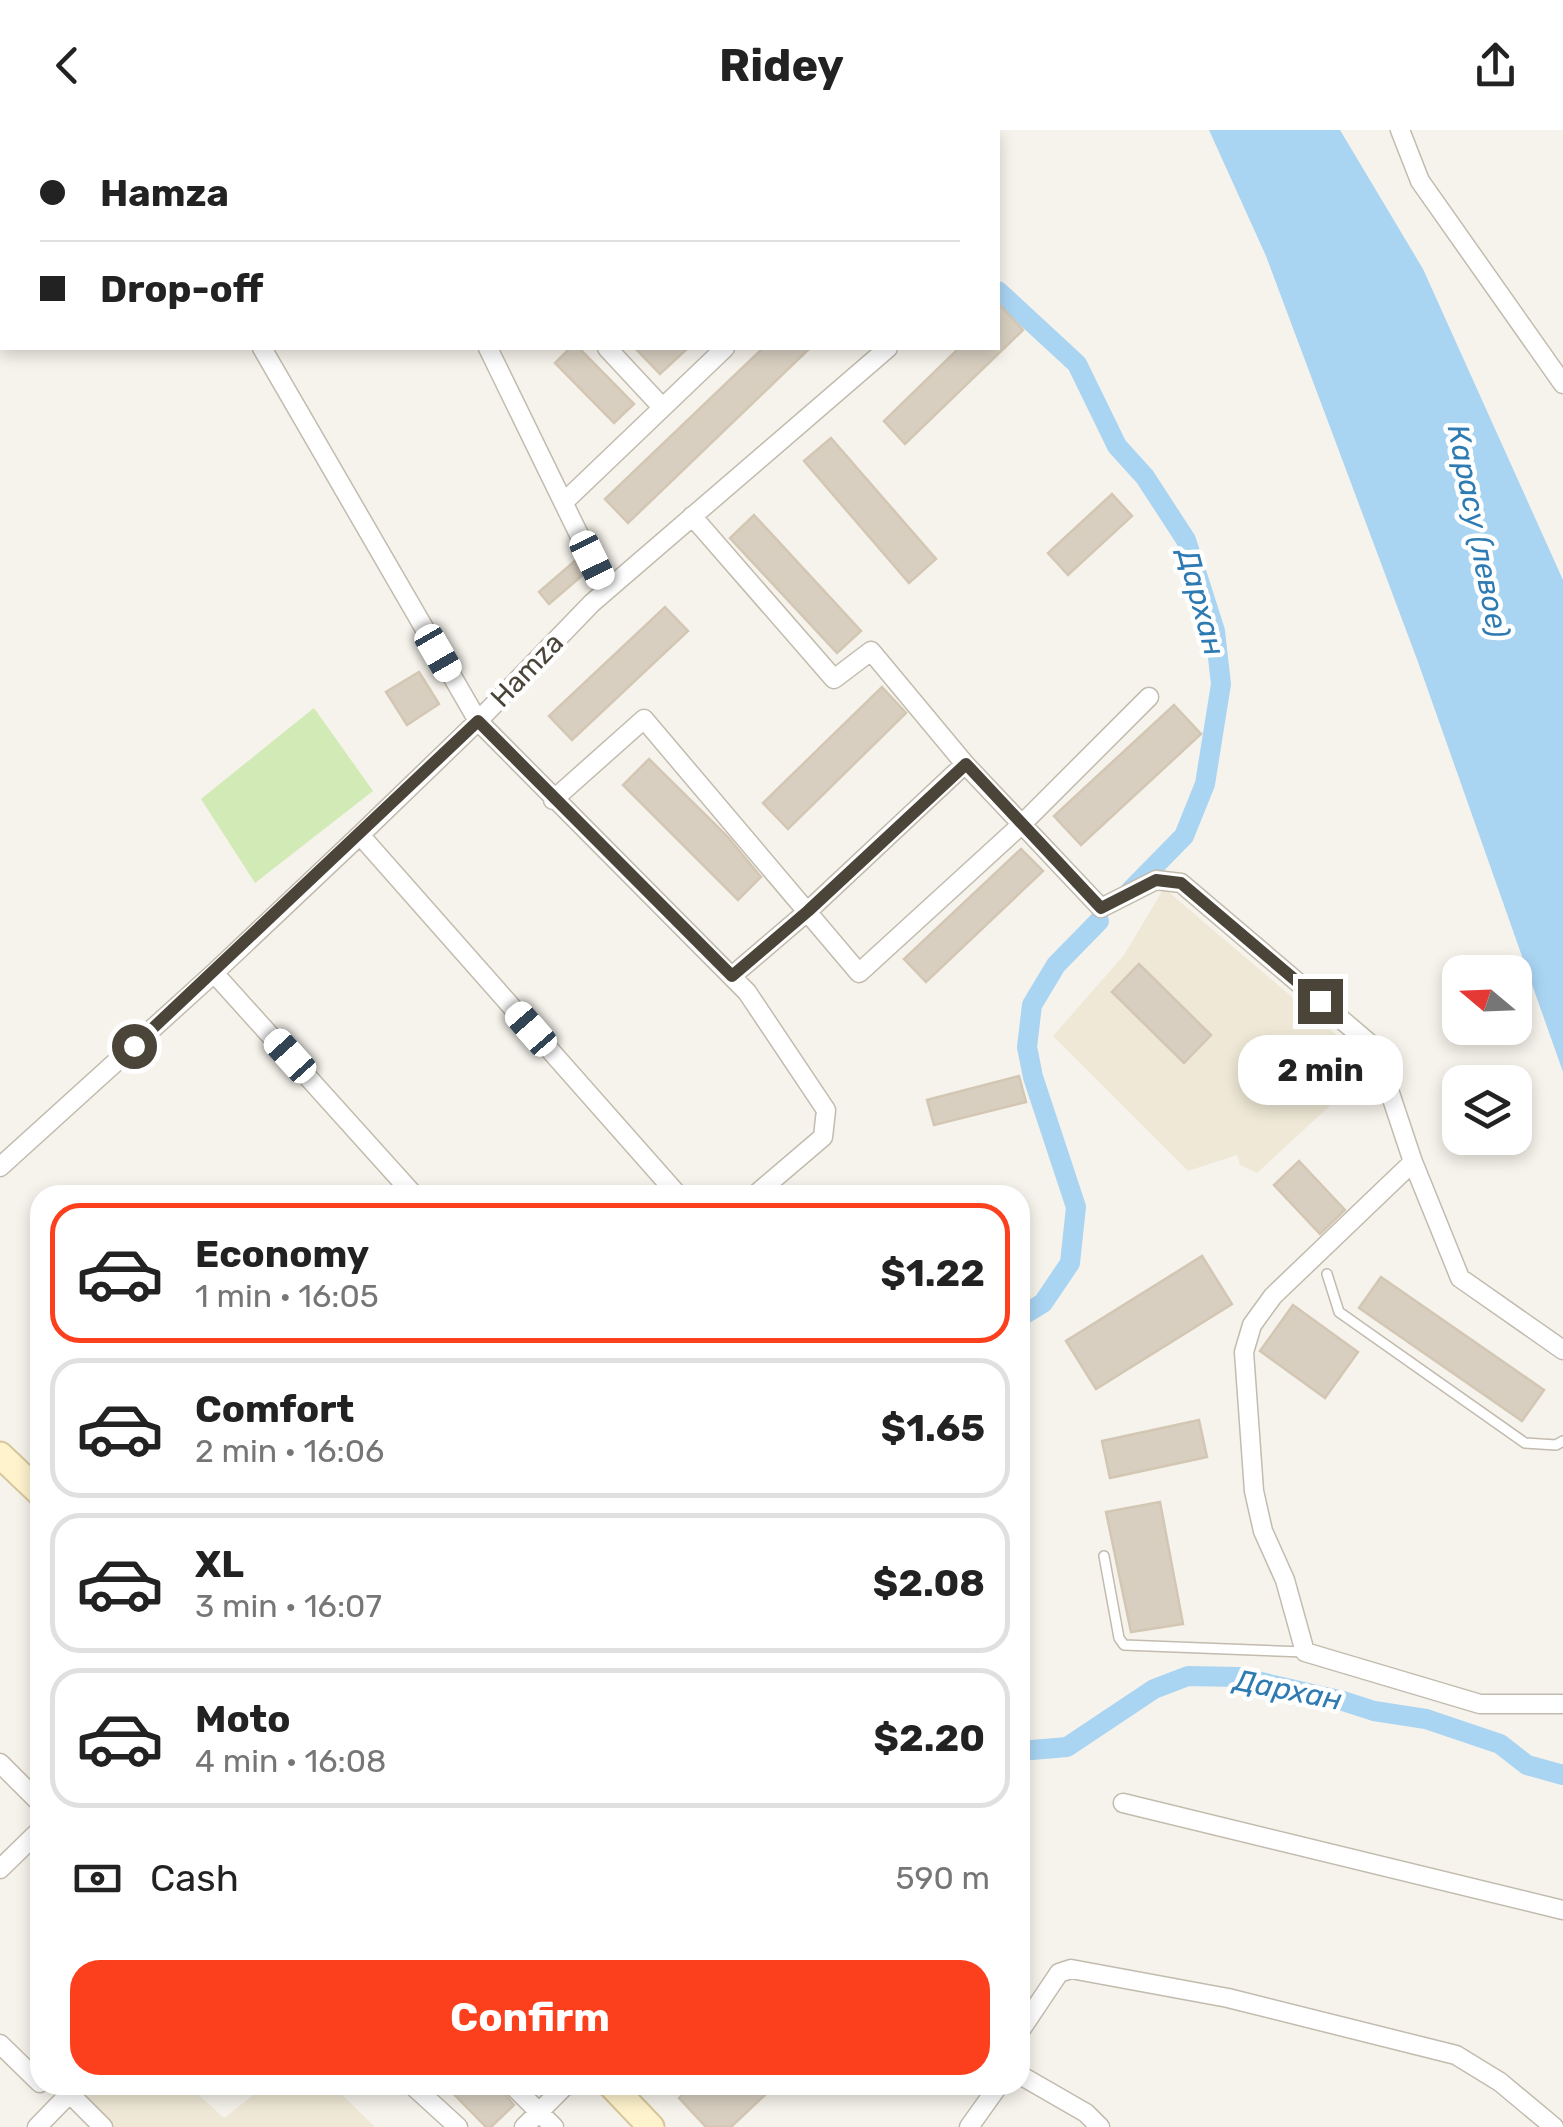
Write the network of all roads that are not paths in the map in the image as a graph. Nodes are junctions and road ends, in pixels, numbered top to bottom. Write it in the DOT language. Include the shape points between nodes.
graph roads {
  1 [pos="27,130"];
  2 [pos="36,130"];
  3 [pos="1400,130"];
  4 [pos="263,350"];
  5 [pos="609,350"];
  6 [pos="722,350"];
  7 [pos="886,350"];
  8 [pos="494,351"];
  9 [pos="1563,384"];
  10 [pos="662,407"];
  11 [pos="564,502"];
  12 [pos="692,516"];
  13 [pos="606,590"];
  14 [pos="1149,697"];
  15 [pos="478,721"];
  16 [pos="966,764"];
  17 [pos="553,800"];
  18 [pos="1021,825"];
  19 [pos="360,835"];
  20 [pos="808,911"];
  21 [pos="214,973"];
  22 [pos="734,978"];
  23 [pos="1413,1162"];
  24 [pos="0,1167"];
  25 [pos="405,1185"];
  26 [pos="669,1185"];
  27 [pos="767,1185"];
  28 [pos="1327,1274"];
  29 [pos="1563,1350"];
  30 [pos="1563,1441"];
  31 [pos="0,1455"];
  32 [pos="30,1484"];
  33 [pos="1104,1556"];
  34 [pos="1306,1652"];
  35 [pos="1563,1704"];
  36 [pos="0,1763"];
  37 [pos="30,1793"];
  38 [pos="1123,1803"];
  39 [pos="30,1840"];
  40 [pos="0,1869"];
  41 [pos="1563,1910"];
  42 [pos="1030,2017"];
  43 [pos="0,2044"];
  44 [pos="30,2073"];
  45 [pos="1030,2081"];
  46 [pos="68,2095"];
  47 [pos="70,2095"];
  48 [pos="423,2095"];
  49 [pos="522,2095"];
  50 [pos="556,2095"];
  51 [pos="621,2095"];
  52 [pos="992,2095"];
  53 [pos="538,2112"];
  54 [pos="36,2127"];
  55 [pos="103,2127"];
  56 [pos="458,2127"];
  57 [pos="524,2127"];
  58 [pos="554,2127"];
  59 [pos="651,2127"];
  60 [pos="969,2127"];
  61 [pos="1100,2127"];
  62 [pos="1554,2127"];
  1 -- 2 [label="street"];
  3 -- 9 [label="street" via="1420,181"];
  4 -- 15 [label="street"];
  5 -- 10 [label="street"];
  6 -- 10 [label="street"];
  7 -- 12 [label="street, Hamza"];
  8 -- 11 [label="street"];
  10 -- 11 [label="street"];
  11 -- 13 [label="street"];
  12 -- 13 [label="street, Hamza"];
  12 -- 16 [label="street" via="834,680 871,652"];
  13 -- 15 [label="street, Hamza"];
  14 -- 18 [label="street"];
  15 -- 17 [label="street"];
  15 -- 19 [label="street, Hamza"];
  16 -- 18 [label="street"];
  16 -- 20 [label="street"];
  17 -- 20 [label="street" via="644,719"];
  17 -- 22 [label="street"];
  18 -- 20 [label="street" via="859,973"];
  18 -- 23 [label="street" via="1101,908 1156,880 1181,883 1375,1048"];
  19 -- 21 [label="street, Hamza"];
  19 -- 26 [label="street"];
  20 -- 22 [label="street"];
  21 -- 24 [label="street, Hamza"];
  21 -- 25 [label="street"];
  22 -- 27 [label="street" via="826,1110 823,1137"];
  23 -- 29 [label="street" via="1460,1278"];
  23 -- 34 [label="street" via="1274,1296 1252,1325 1244,1352 1254,1492"];
  28 -- 30 [label="lane" via="1340,1312 1355,1323 1525,1443"];
  31 -- 32 [label="main road"];
  33 -- 34 [label="lane" via="1124,1644"];
  34 -- 35 [label="street" via="1480,1704"];
  36 -- 37 [label="street"];
  38 -- 41 [label="street"];
  39 -- 40 [label="street"];
  42 -- 62 [label="street" via="1059,1973 1071,1969 1228,1998 1456,2055"];
  43 -- 44 [label="street"];
  45 -- 61 [label="street"];
  46 -- 54 [label="street"];
  47 -- 55 [label="street"];
  48 -- 56 [label="street"];
  49 -- 53 [label="street"];
  50 -- 53 [label="street"];
  51 -- 59 [label="main road"];
  52 -- 60 [label="street"];
  53 -- 57 [label="street"];
  53 -- 58 [label="street"];
}
